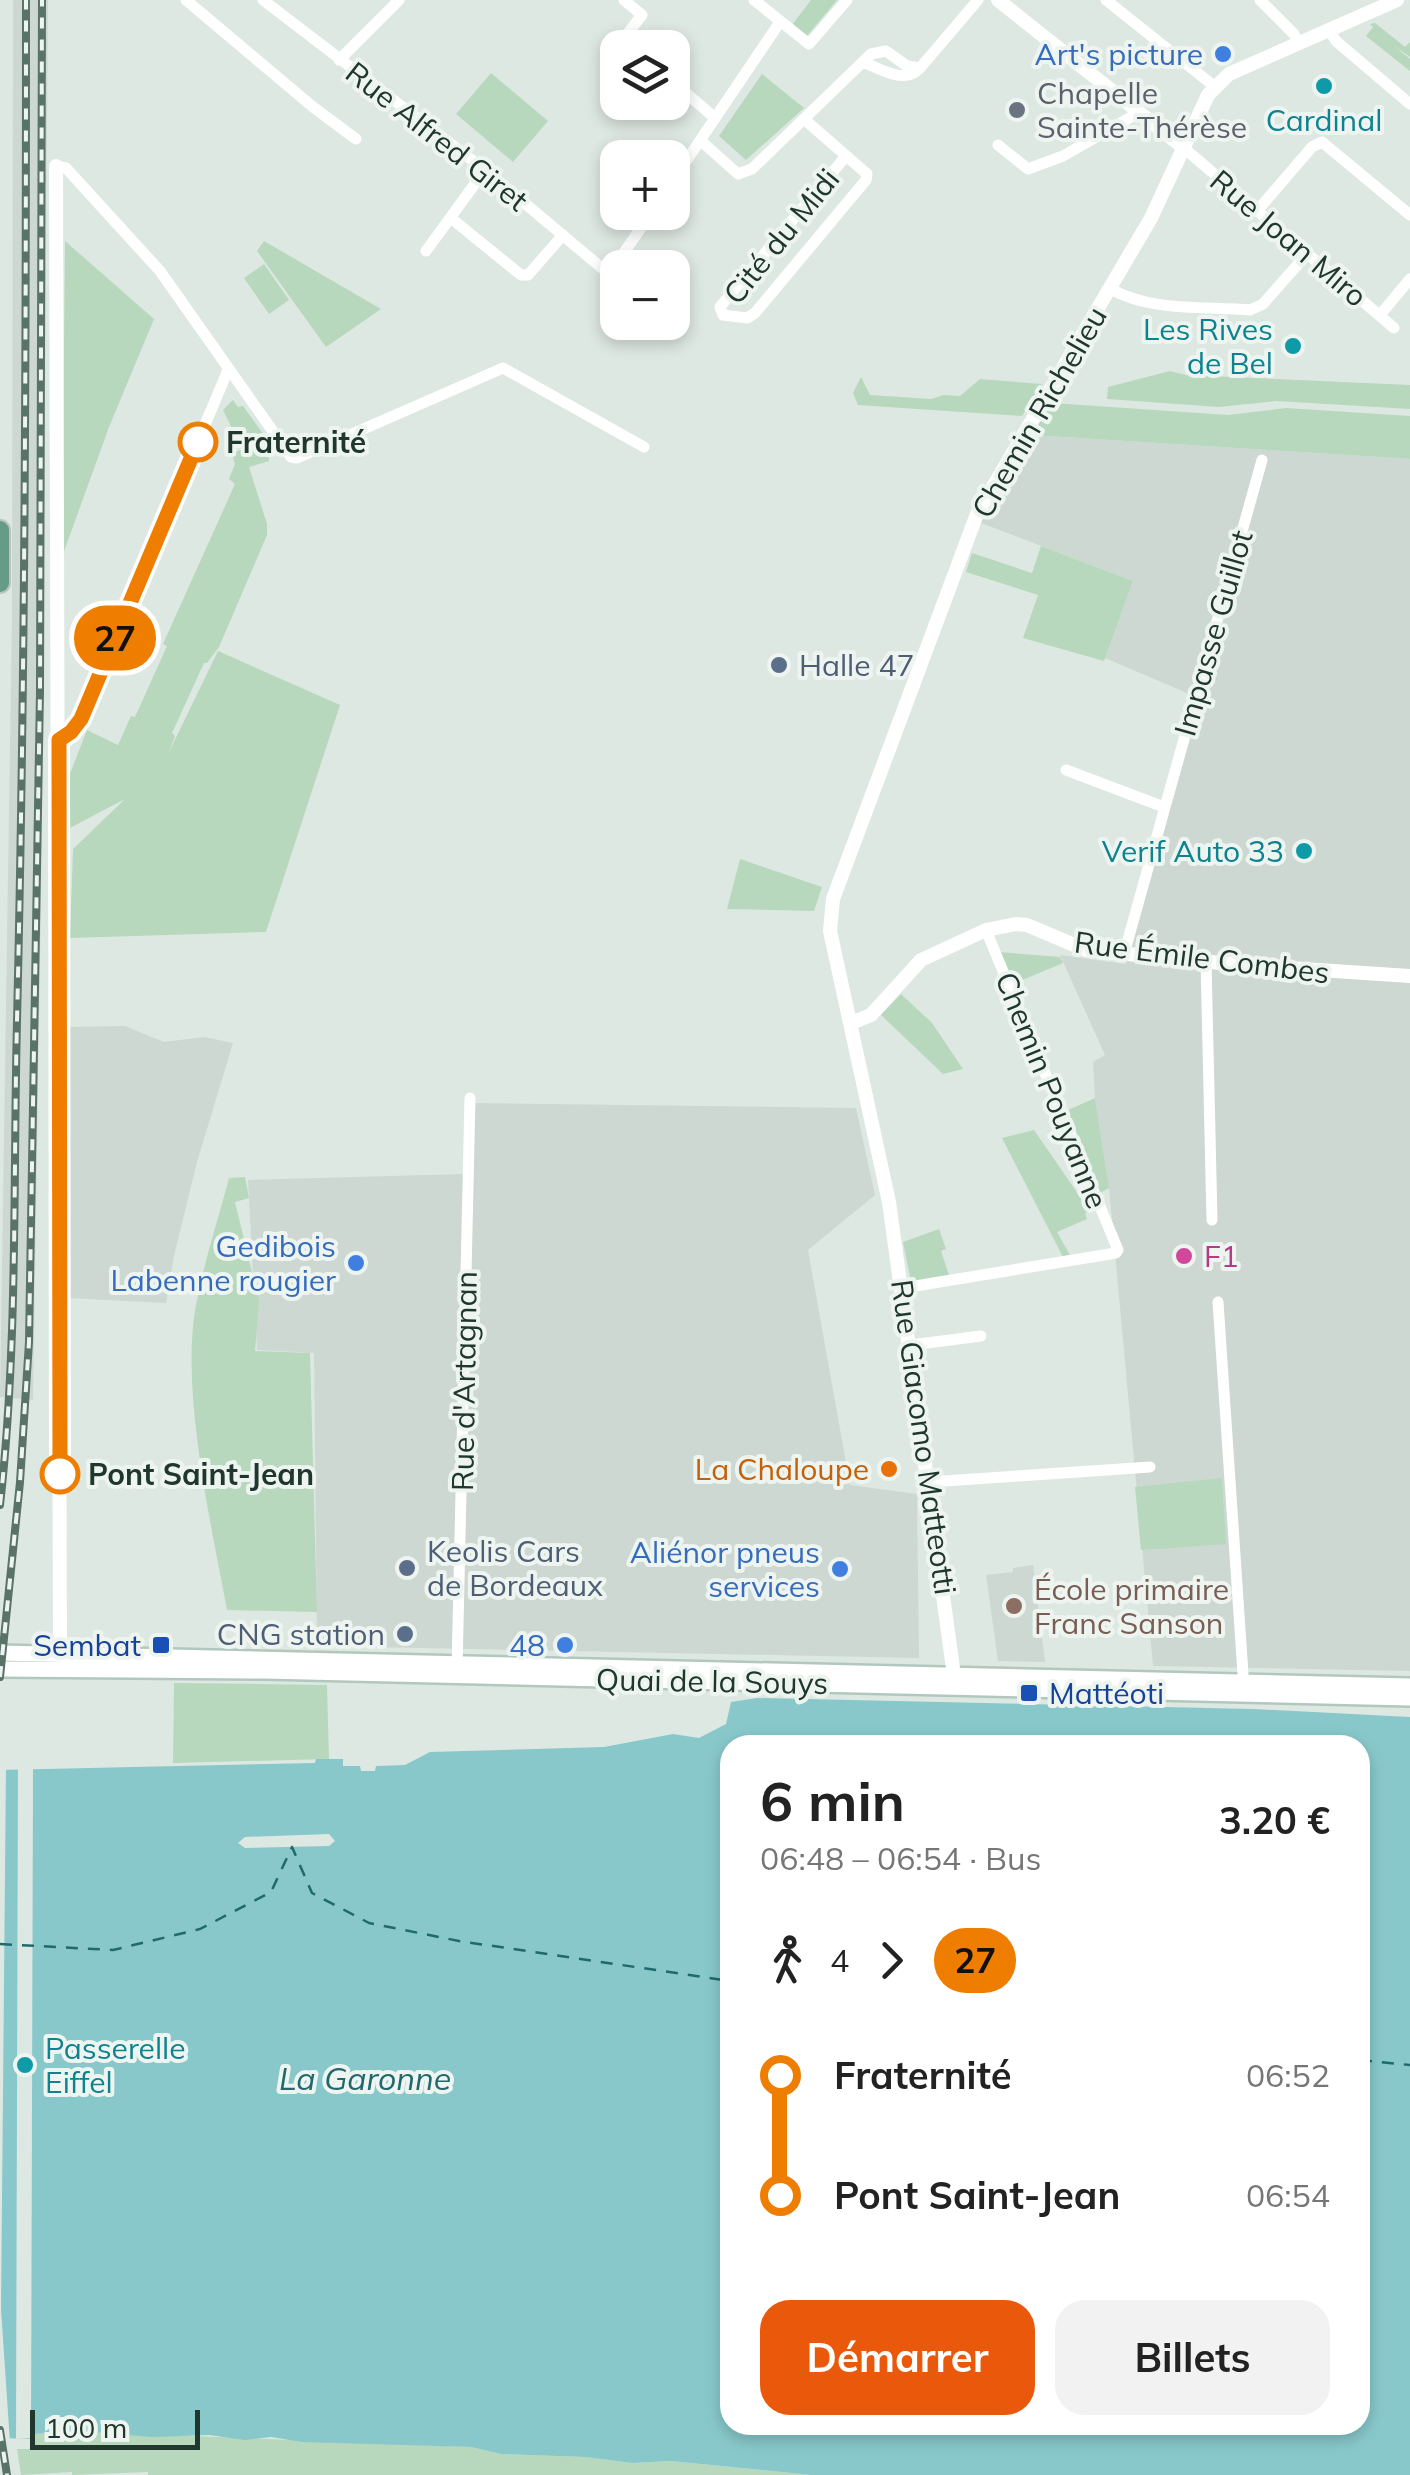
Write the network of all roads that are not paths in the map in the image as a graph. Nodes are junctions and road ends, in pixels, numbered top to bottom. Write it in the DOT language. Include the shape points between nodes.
graph roads {
  1 [pos="186,0"];
  2 [pos="264,0"];
  3 [pos="399,0"];
  4 [pos="624,0"];
  5 [pos="754,0"];
  6 [pos="847,0"];
  7 [pos="978,0"];
  8 [pos="998,0"];
  9 [pos="1106,0"];
  10 [pos="1260,0"];
  11 [pos="1397,0"];
  12 [pos="780,22"];
  13 [pos="630,30"];
  14 [pos="1330,30"];
  15 [pos="1298,44"];
  16 [pos="339,60"];
  17 [pos="1214,86"];
  18 [pos="690,96"];
  19 [pos="1410,104"];
  20 [pos="1138,113"];
  21 [pos="716,118"];
  22 [pos="804,119"];
  23 [pos="356,138"];
  24 [pos="701,141"];
  25 [pos="998,145"];
  26 [pos="1184,148"];
  27 [pos="846,156"];
  28 [pos="690,157"];
  29 [pos="56,166"];
  30 [pos="485,170"];
  31 [pos="1257,211"];
  32 [pos="1410,215"];
  33 [pos="452,219"];
  34 [pos="640,230"];
  35 [pos="563,234"];
  36 [pos="426,251"];
  37 [pos="1308,254"];
  38 [pos="1410,279"];
  39 [pos="1111,289"];
  40 [pos="1380,315"];
  41 [pos="1394,328"];
  42 [pos="228,370"];
  43 [pos="644,447"];
  44 [pos="1262,460"];
  45 [pos="0,530"];
  46 [pos="0,583"];
  47 [pos="59,740"];
  48 [pos="1066,770"];
  49 [pos="1164,806"];
  50 [pos="986,930"];
  51 [pos="1124,954"];
  52 [pos="1206,961"];
  53 [pos="1410,976"];
  54 [pos="851,1023"];
  55 [pos="470,1098"];
  56 [pos="889,1202"];
  57 [pos="1212,1220"];
  58 [pos="903,1288"];
  59 [pos="1218,1302"];
  60 [pos="981,1336"];
  61 [pos="911,1345"];
  62 [pos="1150,1466"];
  63 [pos="930,1482"];
  64 [pos="0,1654"];
  65 [pos="60,1654"];
  66 [pos="7,1669"];
  67 [pos="70,1670"];
  68 [pos="457,1670"];
  69 [pos="955,1680"];
  70 [pos="1244,1686"];
  71 [pos="1410,1686"];
  72 [pos="1410,1698"];
  1 -- 23 [label="street"];
  2 -- 16 [label="street, Rue Alfred Giret"];
  3 -- 16 [label="street"];
  4 -- 13 [label="street" via="642,15"];
  5 -- 12 [label="street"];
  6 -- 12 [label="street" via="809,44"];
  7 -- 22 [label="street, Cité du Midi" via="920,68 886,51 871,54"];
  8 -- 20 [label="street"];
  9 -- 17 [label="street"];
  10 -- 15 [label="street"];
  11 -- 14 [label="street"];
  12 -- 21 [label="street"];
  14 -- 15 [label="street"];
  14 -- 19 [label="street"];
  15 -- 17 [label="street"];
  16 -- 30 [label="street, Rue Alfred Giret"];
  17 -- 26 [label="street, Chemin Richelieu"];
  18 -- 21 [label="street"];
  20 -- 25 [label="street" via="1028,169"];
  20 -- 26 [label="street"];
  21 -- 24 [label="street"];
  22 -- 24 [label="street, Cité du Midi" via="738,174"];
  22 -- 27 [label="street, Cité du Midi"];
  24 -- 28 [label="street"];
  26 -- 31 [label="street, Rue Joan Miro"];
  26 -- 39 [label="street, Chemin Richelieu"];
  27 -- 27 [label="street, Cité du Midi" via="868,174 856,194 756,313 723,316 720,307"];
  29 -- 42 [label="street" via="66,168 160,271"];
  29 -- 47 [label="street"];
  30 -- 33 [label="street"];
  30 -- 35 [label="street, Rue Alfred Giret"];
  31 -- 32 [label="street" via="1322,142"];
  31 -- 37 [label="street, Rue Joan Miro"];
  33 -- 35 [label="street" via="521,275"];
  33 -- 36 [label="street"];
  34 -- 35 [label="street, Rue Alfred Giret" via="610,274"];
  37 -- 39 [label="street" via="1250,310 1156,303"];
  37 -- 40 [label="street, Rue Joan Miro"];
  38 -- 40 [label="street"];
  39 -- 54 [label="street, Chemin Richelieu" via="977,514 832,898 829,922"];
  40 -- 41 [label="street, Rue Joan Miro"];
  42 -- 43 [label="street" via="291,457 503,368"];
  42 -- 47 [label="street" via="81,719"];
  44 -- 49 [label="street, Impasse Guillot"];
  45 -- 46 [label="main road"];
  47 -- 65 [label="street"];
  48 -- 49 [label="street"];
  49 -- 51 [label="street, Impasse Guillot"];
  50 -- 51 [label="street, Rue Émile Combes" via="1027,925 1086,950"];
  50 -- 54 [label="street, Rue Émile Combes" via="921,960 871,1016"];
  50 -- 58 [label="street, Chemin Pouyanne" via="1118,1250"];
  51 -- 52 [label="street, Rue Émile Combes"];
  52 -- 53 [label="street, Rue Émile Combes"];
  52 -- 57 [label="street"];
  54 -- 56 [label="street, Chemin Richelieu"];
  55 -- 68 [label="street, Rue d'Artagnan"];
  56 -- 58 [label="street, Rue Giacomo Matteotti"];
  58 -- 61 [label="street, Rue Giacomo Matteotti"];
  59 -- 70 [label="street"];
  60 -- 61 [label="street"];
  61 -- 63 [label="street, Rue Giacomo Matteotti"];
  62 -- 63 [label="street"];
  63 -- 69 [label="street, Rue Giacomo Matteotti"];
  64 -- 65 [label="main road, Quai de la Souys"];
  65 -- 66 [label="street"];
  65 -- 67 [label="street"];
  65 -- 68 [label="main road, Quai de la Souys"];
  66 -- 67 [label="main road, Quai de la Souys"];
  67 -- 68 [label="main road, Quai de la Souys"];
  68 -- 69 [label="main road, Quai de la Souys"];
  69 -- 70 [label="main road, Quai de la Souys"];
  70 -- 71 [label="main road, Quai de la Souys"];
  70 -- 72 [label="main road, Quai de la Souys"];
}
